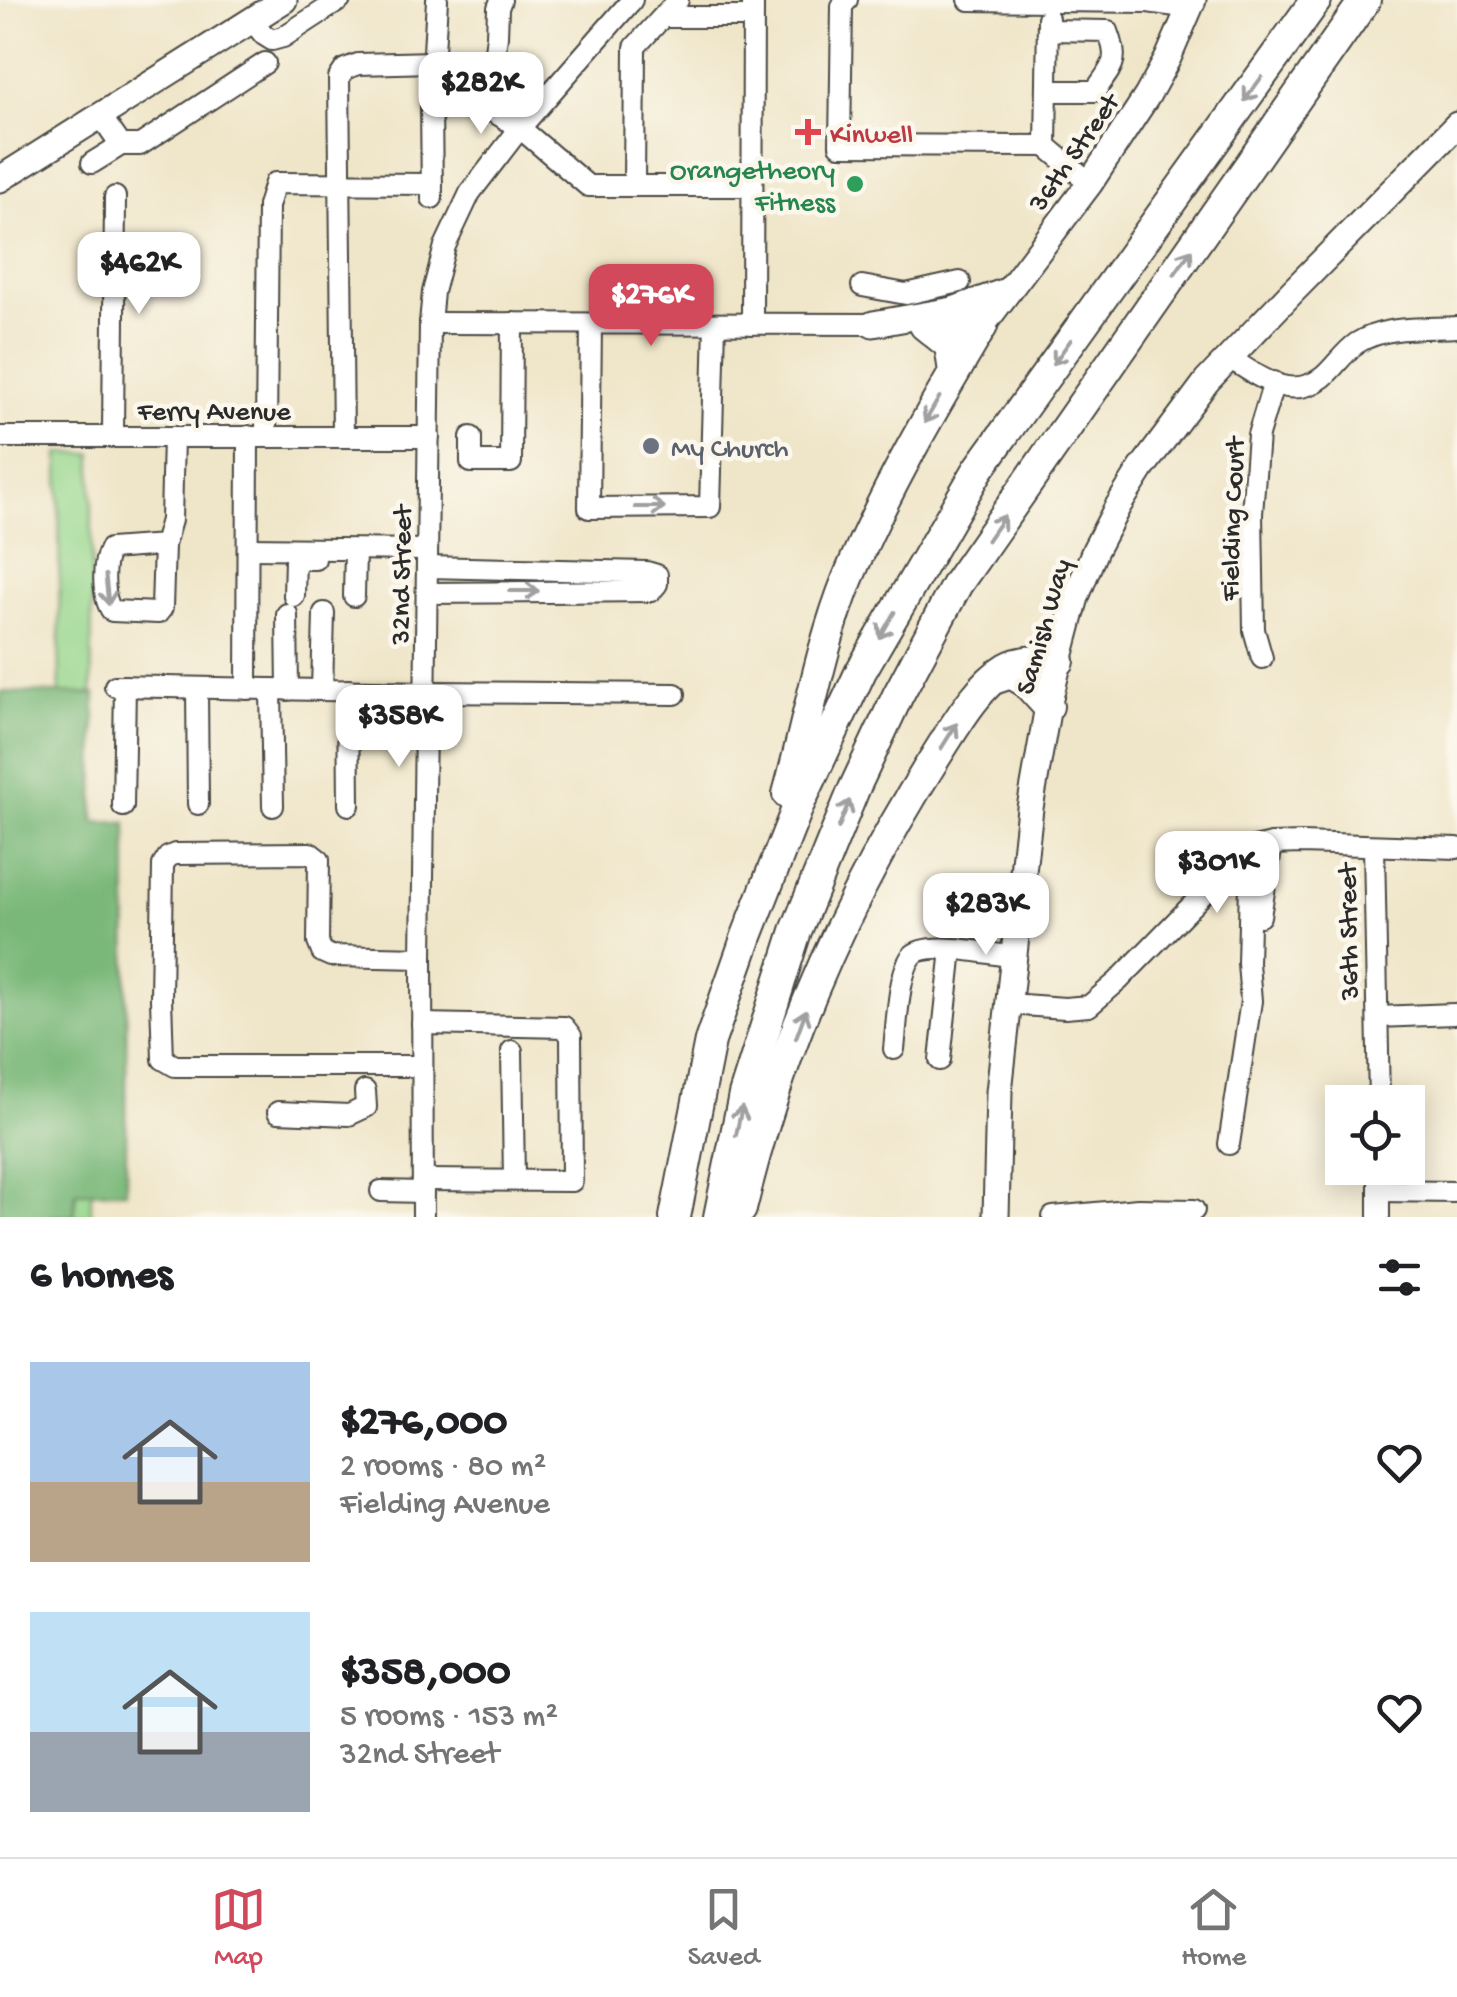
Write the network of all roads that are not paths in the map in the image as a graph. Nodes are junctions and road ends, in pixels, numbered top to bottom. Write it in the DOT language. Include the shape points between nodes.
graph roads {
  1 [pos="284,0"];
  2 [pos="340,0"];
  3 [pos="437,0"];
  4 [pos="501,0"];
  5 [pos="632,0"];
  6 [pos="678,0"];
  7 [pos="847,0"];
  8 [pos="968,0"];
  9 [pos="1055,0"];
  10 [pos="1316,0"];
  11 [pos="1365,0"];
  12 [pos="1131,1"];
  13 [pos="1190,7"];
  14 [pos="753,8"];
  15 [pos="254,10"];
  16 [pos="663,17"];
  17 [pos="1048,30"];
  18 [pos="434,62"];
  19 [pos="264,63"];
  20 [pos="1047,91"];
  21 [pos="431,104"];
  22 [pos="487,111"];
  23 [pos="100,116"];
  24 [pos="1457,125"];
  25 [pos="520,128"];
  26 [pos="121,145"];
  27 [pos="1046,146"];
  28 [pos="0,160"];
  29 [pos="92,163"];
  30 [pos="0,179"];
  31 [pos="1090,183"];
  32 [pos="341,184"];
  33 [pos="634,186"];
  34 [pos="752,186"];
  35 [pos="116,197"];
  36 [pos="960,282"];
  37 [pos="1009,290"];
  38 [pos="430,323"];
  39 [pos="512,323"];
  40 [pos="591,324"];
  41 [pos="715,324"];
  42 [pos="752,324"];
  43 [pos="869,324"];
  44 [pos="925,325"];
  45 [pos="982,326"];
  46 [pos="1457,328"];
  47 [pos="1231,359"];
  48 [pos="954,372"];
  49 [pos="1274,382"];
  50 [pos="114,436"];
  51 [pos="173,436"];
  52 [pos="257,436"];
  53 [pos="343,436"];
  54 [pos="428,436"];
  55 [pos="0,437"];
  56 [pos="471,437"];
  57 [pos="164,545"];
  58 [pos="248,548"];
  59 [pos="351,550"];
  60 [pos="427,558"];
  61 [pos="466,568"];
  62 [pos="467,592"];
  63 [pos="427,594"];
  64 [pos="354,596"];
  65 [pos="324,614"];
  66 [pos="1262,658"];
  67 [pos="1059,661"];
  68 [pos="996,678"];
  69 [pos="197,688"];
  70 [pos="248,689"];
  71 [pos="279,690"];
  72 [pos="322,690"];
  73 [pos="348,690"];
  74 [pos="426,692"];
  75 [pos="675,694"];
  76 [pos="1048,706"];
  77 [pos="198,804"];
  78 [pos="349,805"];
  79 [pos="123,806"];
  80 [pos="273,806"];
  81 [pos="1272,844"];
  82 [pos="1374,847"];
  83 [pos="1457,848"];
  84 [pos="1246,850"];
  85 [pos="746,936"];
  86 [pos="952,949"];
  87 [pos="1013,957"];
  88 [pos="422,958"];
  89 [pos="1248,963"];
  90 [pos="1008,1004"];
  91 [pos="1454,1014"];
  92 [pos="1378,1017"];
  93 [pos="422,1024"];
  94 [pos="894,1049"];
  95 [pos="512,1050"];
  96 [pos="940,1060"];
  97 [pos="422,1066"];
  98 [pos="1378,1085"];
  99 [pos="365,1091"];
  100 [pos="278,1112"];
  101 [pos="1229,1144"];
  102 [pos="514,1180"];
  103 [pos="1380,1185"];
  104 [pos="423,1186"];
  105 [pos="381,1191"];
  106 [pos="1380,1191"];
  107 [pos="1454,1192"];
  108 [pos="1194,1210"];
  109 [pos="423,1217"];
  110 [pos="676,1217"];
  111 [pos="719,1217"];
  112 [pos="739,1217"];
  113 [pos="996,1217"];
  114 [pos="1053,1217"];
  115 [pos="1380,1217"];
  1 -- 15 [label="main road"];
  2 -- 15 [label="street" via="272,40"];
  3 -- 18 [label="street"];
  4 -- 22 [label="street"];
  5 -- 25 [label="street, 32nd Street"];
  6 -- 16 [label="street"];
  7 -- 27 [label="street" via="840,146"];
  8 -- 9 [label="street"];
  9 -- 12 [label="street"];
  9 -- 17 [label="street"];
  10 -- 85 [label="highway, one-way" via="978,470 860,671"];
  111 -- 11 [label="highway, one-way" via="744,1095 796,931 906,679 957,584"];
  12 -- 13 [label="street"];
  13 -- 31 [label="main road, 36th Street" via="1147,96"];
  14 -- 16 [label="street"];
  14 -- 34 [label="street"];
  15 -- 23 [label="main road"];
  15 -- 28 [label="main road"];
  16 -- 33 [label="street" via="635,48"];
  17 -- 20 [label="street"];
  17 -- 20 [label="street" via="1108,31 1116,52 1095,91"];
  18 -- 21 [label="street"];
  18 -- 32 [label="street" via="345,69 339,78"];
  19 -- 26 [label="street" via="140,145"];
  20 -- 27 [label="street"];
  21 -- 22 [label="street"];
  21 -- 32 [label="street" via="432,191"];
  22 -- 25 [label="street"];
  23 -- 26 [label="street"];
  23 -- 30 [label="main road"];
  24 -- 47 [label="main road, Samish Way"];
  25 -- 33 [label="street" via="588,186"];
  25 -- 38 [label="street, 32nd Street" via="455,221"];
  26 -- 29 [label="street"];
  27 -- 31 [label="street"];
  31 -- 37 [label="main road, 36th Street"];
  32 -- 52 [label="street" via="275,183 268,206"];
  32 -- 53 [label="street"];
  33 -- 34 [label="street"];
  34 -- 42 [label="street"];
  35 -- 50 [label="street"];
  36 -- 43 [label="street" via="906,294 864,286"];
  37 -- 43 [label="main road" via="953,310"];
  37 -- 45 [label="main road, 36th Street"];
  38 -- 39 [label="street"];
  38 -- 54 [label="street, 32nd Street"];
  39 -- 40 [label="street"];
  39 -- 56 [label="street" via="511,462 471,462"];
  40 -- 41 [label="street"];
  40 -- 41 [label="street, one-way" via="590,508 710,507"];
  41 -- 42 [label="street"];
  42 -- 43 [label="street"];
  43 -- 44 [label="street"];
  44 -- 45 [label="street"];
  44 -- 48 [label="highway" via="950,345"];
  45 -- 48 [label="highway"];
  46 -- 49 [label="street" via="1387,332 1357,343 1309,386"];
  47 -- 49 [label="street"];
  47 -- 67 [label="main road, Samish Way" via="1170,428 1118,506 1076,597"];
  48 -- 85 [label="highway, one-way" via="848,579"];
  49 -- 66 [label="street, Fielding Court" via="1258,435 1252,514 1254,630"];
  50 -- 51 [label="street, Ferry Avenue"];
  50 -- 55 [label="street, Ferry Avenue"];
  51 -- 52 [label="street, Ferry Avenue"];
  51 -- 57 [label="street"];
  52 -- 53 [label="street, Ferry Avenue"];
  52 -- 58 [label="street"];
  53 -- 54 [label="street, Ferry Avenue"];
  54 -- 60 [label="street, 32nd Street"];
  58 -- 59 [label="street"];
  58 -- 70 [label="street"];
  59 -- 60 [label="street"];
  59 -- 64 [label="street"];
  59 -- 71 [label="street" via="342,558 294,560"];
  60 -- 61 [label="street"];
  60 -- 63 [label="street, 32nd Street"];
  61 -- 62 [label="street"];
  62 -- 61 [label="street, one-way" via="651,590 657,575"];
  62 -- 63 [label="street"];
  63 -- 74 [label="street, 32nd Street"];
  65 -- 72 [label="street"];
  67 -- 68 [label="highway" via="1008,666"];
  67 -- 76 [label="main road, Samish Way"];
  68 -- 76 [label="highway" via="1011,674 1026,682"];
  112 -- 68 [label="highway, one-way" via="782,1076 840,930 899,815 972,700"];
  69 -- 70 [label="street"];
  69 -- 77 [label="street"];
  69 -- 79 [label="street" via="120,686"];
  70 -- 71 [label="street"];
  71 -- 72 [label="street"];
  71 -- 80 [label="street"];
  72 -- 73 [label="street"];
  73 -- 74 [label="street"];
  73 -- 78 [label="street"];
  74 -- 75 [label="street"];
  74 -- 88 [label="street, 32nd Street"];
  76 -- 87 [label="main road, Samish Way"];
  81 -- 82 [label="street"];
  81 -- 84 [label="street"];
  81 -- 89 [label="street"];
  82 -- 83 [label="street"];
  82 -- 92 [label="street, 36th Street"];
  84 -- 89 [label="street"];
  84 -- 90 [label="street" via="1089,1006"];
  85 -- 110 [label="highway" via="710,1041"];
  86 -- 87 [label="street"];
  86 -- 94 [label="street" via="913,955"];
  86 -- 96 [label="street"];
  87 -- 90 [label="main road, Samish Way"];
  88 -- 93 [label="street, 32nd Street"];
  88 -- 97 [label="street" via="322,952 319,860 310,853 175,854 163,865 163,1058 174,1066"];
  89 -- 101 [label="street" via="1250,1001"];
  90 -- 113 [label="main road, Samish Way"];
  91 -- 92 [label="street, 36th Street"];
  92 -- 98 [label="street, 36th Street"];
  93 -- 97 [label="street, 32nd Street"];
  93 -- 102 [label="street" via="564,1026 571,1036 572,1180"];
  95 -- 102 [label="street"];
  97 -- 104 [label="street, 32nd Street"];
  99 -- 100 [label="street" via="366,1107 349,1115"];
  102 -- 104 [label="street"];
  103 -- 106 [label="street"];
  104 -- 105 [label="street"];
  104 -- 109 [label="street, 32nd Street"];
  106 -- 107 [label="street"];
  106 -- 115 [label="street"];
  108 -- 114 [label="street"];
}
